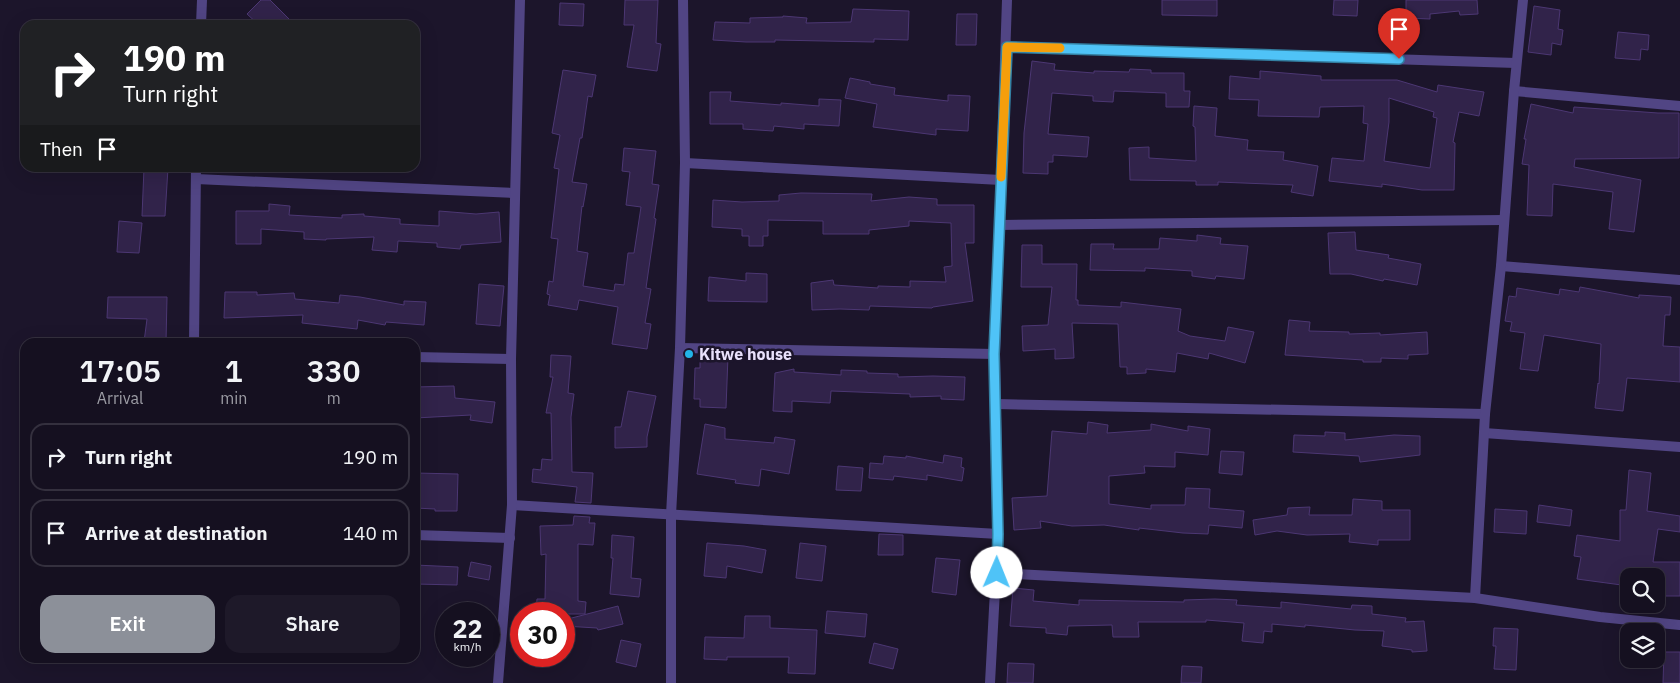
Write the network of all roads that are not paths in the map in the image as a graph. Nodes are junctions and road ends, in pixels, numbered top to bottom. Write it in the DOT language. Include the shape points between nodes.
graph roads {
  1 [pos="202,0"];
  2 [pos="520,0"];
  3 [pos="683,0"];
  4 [pos="1007,0"];
  5 [pos="1523,0"];
  6 [pos="201,20"];
  7 [pos="1007,47"];
  8 [pos="1516,63"];
  9 [pos="1514,91"];
  10 [pos="1680,106"];
  11 [pos="685,163"];
  12 [pos="196,172"];
  13 [pos="196,179"];
  14 [pos="1001,180"];
  15 [pos="514,193"];
  16 [pos="1504,220"];
  17 [pos="999,224"];
  18 [pos="1501,266"];
  19 [pos="1680,280"];
  20 [pos="194,338"];
  21 [pos="680,348"];
  22 [pos="994,354"];
  23 [pos="420,357"];
  24 [pos="511,359"];
  25 [pos="996,404"];
  26 [pos="1485,414"];
  27 [pos="1484,433"];
  28 [pos="1680,447"];
  29 [pos="512,505"];
  30 [pos="671,515"];
  31 [pos="998,534"];
  32 [pos="420,535"];
  33 [pos="510,538"];
  34 [pos="997,573"];
  35 [pos="1475,598"];
  36 [pos="1680,625"];
  37 [pos="498,683"];
  38 [pos="671,683"];
  39 [pos="990,683"];
  1 -- 6 [label="street"];
  2 -- 15 [label="street"];
  3 -- 11 [label="street"];
  4 -- 7 [label="street"];
  5 -- 8 [label="street"];
  7 -- 8 [label="street"];
  7 -- 14 [label="street"];
  8 -- 9 [label="street"];
  9 -- 10 [label="street"];
  9 -- 16 [label="street"];
  11 -- 14 [label="street"];
  11 -- 21 [label="street"];
  12 -- 13 [label="street"];
  13 -- 15 [label="street"];
  13 -- 20 [label="street"];
  14 -- 17 [label="street"];
  15 -- 24 [label="street"];
  16 -- 17 [label="street"];
  16 -- 18 [label="street"];
  17 -- 22 [label="street"];
  18 -- 19 [label="street"];
  18 -- 26 [label="street"];
  21 -- 22 [label="street"];
  21 -- 30 [label="street"];
  22 -- 25 [label="street"];
  23 -- 24 [label="street"];
  24 -- 29 [label="street"];
  25 -- 26 [label="street"];
  25 -- 31 [label="street"];
  26 -- 27 [label="street"];
  27 -- 28 [label="street"];
  27 -- 35 [label="street"];
  29 -- 30 [label="street"];
  29 -- 33 [label="street"];
  30 -- 31 [label="street"];
  30 -- 38 [label="street"];
  31 -- 34 [label="street"];
  32 -- 33 [label="street"];
  33 -- 37 [label="street"];
  34 -- 35 [label="street"];
  34 -- 39 [label="street"];
  35 -- 36 [label="street" via="1600,617"];
}
